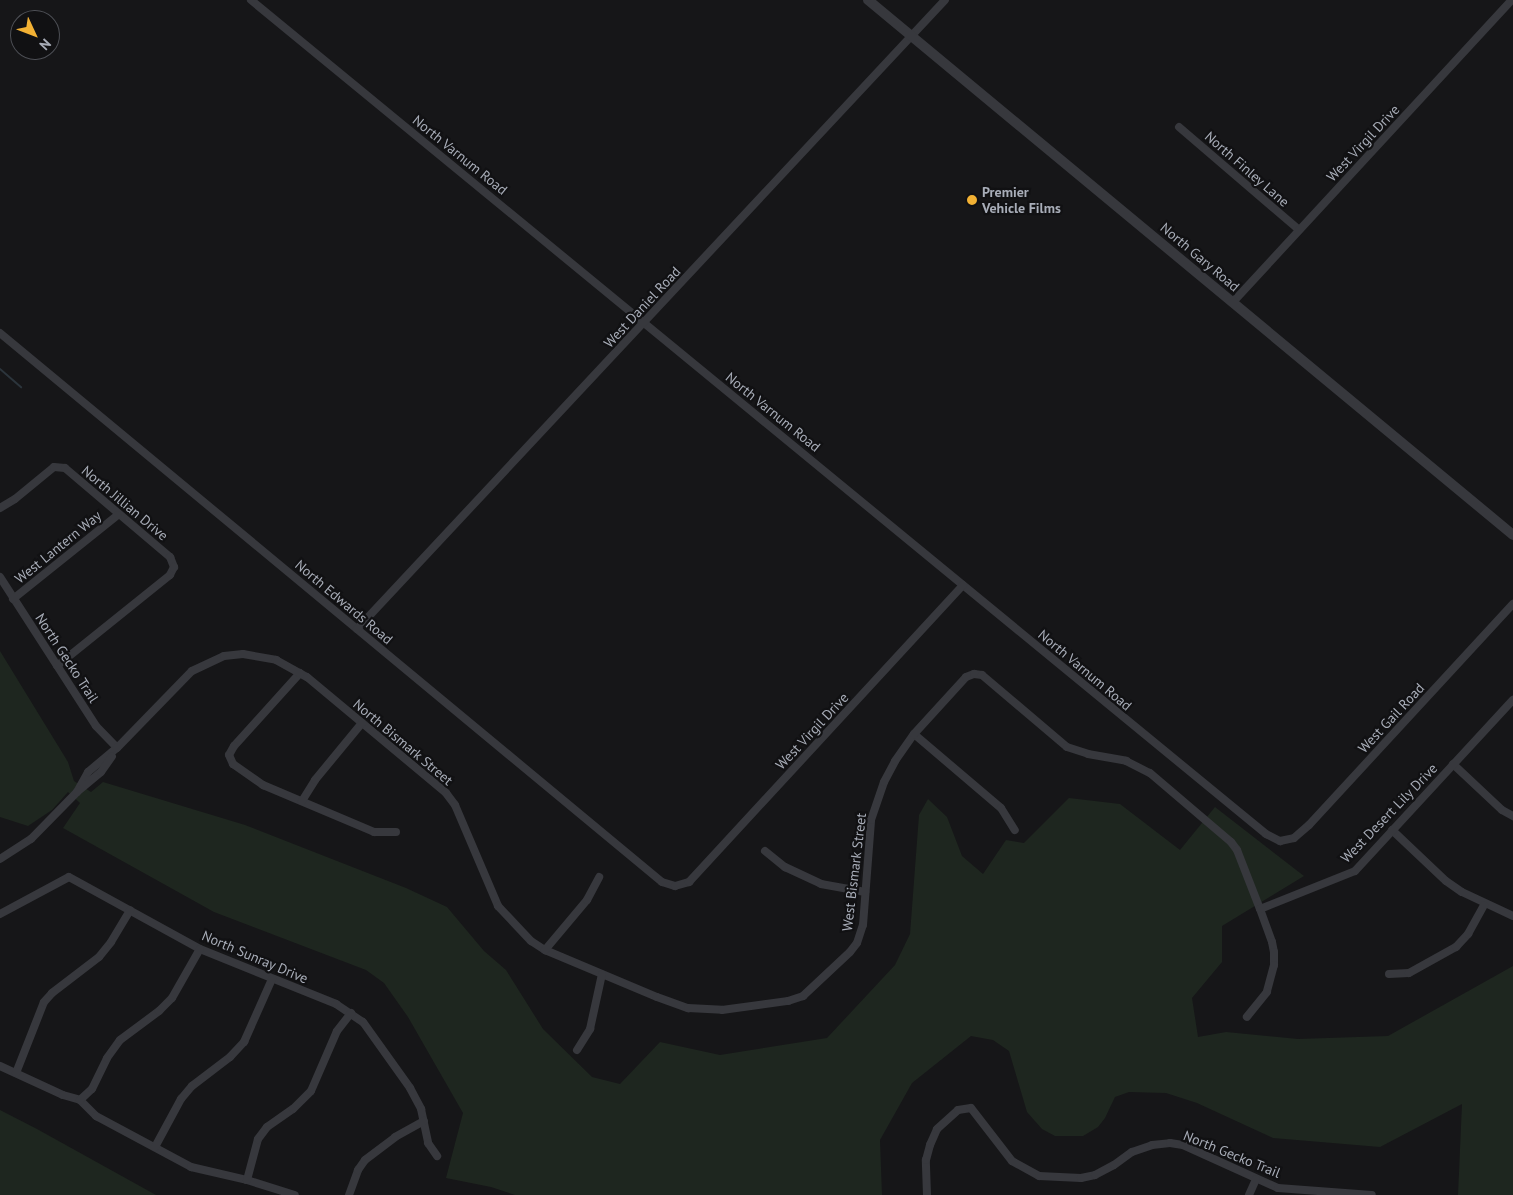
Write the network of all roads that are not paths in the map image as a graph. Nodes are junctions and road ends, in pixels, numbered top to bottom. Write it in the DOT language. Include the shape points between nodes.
graph roads {
  1 [pos="251,0"];
  2 [pos="868,0"];
  3 [pos="945,0"];
  4 [pos="1512,0"];
  5 [pos="911,36"];
  6 [pos="1179,127"];
  7 [pos="1299,230"];
  8 [pos="1233,302"];
  9 [pos="644,323"];
  10 [pos="0,333"];
  11 [pos="0,508"];
  12 [pos="118,514"];
  13 [pos="1513,535"];
  14 [pos="0,577"];
  15 [pos="963,585"];
  16 [pos="13,598"];
  17 [pos="1513,604"];
  18 [pos="357,629"];
  19 [pos="57,666"];
  20 [pos="300,673"];
  21 [pos="1513,700"];
  22 [pos="362,723"];
  23 [pos="914,734"];
  24 [pos="117,748"];
  25 [pos="1453,764"];
  26 [pos="88,772"];
  27 [pos="94,779"];
  28 [pos="77,792"];
  29 [pos="302,801"];
  30 [pos="1513,816"];
  31 [pos="1015,830"];
  32 [pos="1392,830"];
  33 [pos="396,832"];
  34 [pos="1280,841"];
  35 [pos="765,851"];
  36 [pos="0,859"];
  37 [pos="599,877"];
  38 [pos="675,886"];
  39 [pos="865,892"];
  40 [pos="1484,905"];
  41 [pos="1260,909"];
  42 [pos="130,910"];
  43 [pos="0,914"];
  44 [pos="1513,916"];
  45 [pos="200,949"];
  46 [pos="545,950"];
  47 [pos="602,974"];
  48 [pos="1389,974"];
  49 [pos="272,979"];
  50 [pos="656,997"];
  51 [pos="350,1013"];
  52 [pos="1247,1017"];
  53 [pos="577,1050"];
  54 [pos="0,1066"];
  55 [pos="16,1073"];
  56 [pos="80,1100"];
  57 [pos="424,1121"];
  58 [pos="155,1147"];
  59 [pos="437,1156"];
  60 [pos="1256,1179"];
  61 [pos="247,1180"];
  62 [pos="295,1195"];
  63 [pos="350,1195"];
  64 [pos="927,1195"];
  65 [pos="1249,1195"];
  66 [pos="1372,1195"];
  1 -- 9 [label="street, North Varnum Road"];
  2 -- 5 [label="street, North Gary Road"];
  3 -- 5 [label="street, West Daniel Road"];
  4 -- 7 [label="street, West Virgil Drive"];
  5 -- 8 [label="street, North Gary Road"];
  5 -- 9 [label="street, West Daniel Road"];
  6 -- 7 [label="street, North Finley Lane"];
  7 -- 8 [label="street, West Virgil Drive"];
  8 -- 13 [label="street, North Gary Road"];
  9 -- 15 [label="street, North Varnum Road"];
  9 -- 18 [label="street, West Daniel Road"];
  10 -- 18 [label="street, North Edwards Road"];
  11 -- 12 [label="street, North Jillian Drive" via="54,467 65,468"];
  12 -- 16 [label="street, West Lantern Way"];
  12 -- 19 [label="street, North Jillian Drive" via="170,557 174,567 170,576"];
  14 -- 16 [label="street, North Gecko Trail"];
  15 -- 34 [label="street, North Varnum Road" via="1252,824"];
  15 -- 38 [label="street, West Virgil Drive" via="689,882"];
  16 -- 19 [label="street, North Gecko Trail"];
  17 -- 34 [label="street, West Gail Road" via="1309,825 1294,838"];
  18 -- 38 [label="street, North Edwards Road" via="662,882"];
  19 -- 24 [label="street, North Gecko Trail" via="96,726"];
  20 -- 22 [label="street, North Bismark Street"];
  20 -- 24 [label="street, North Bismark Street" via="264,656 224,656 208,661 192,671"];
  20 -- 29 [label="street" via="229,755 233,764 262,785"];
  21 -- 25 [label="street, West Desert Lily Drive"];
  22 -- 29 [label="street"];
  22 -- 46 [label="street, North Bismark Street" via="446,793 457,810 498,906 521,932"];
  23 -- 31 [label="street" via="1001,808"];
  23 -- 39 [label="street, West Bismark Street" via="895,760 877,798 871,820"];
  23 -- 41 [label="street, West Bismark Street" via="966,678 982,675 1067,747 1126,761 1150,773 1231,842"];
  24 -- 26 [label="street"];
  24 -- 27 [label="street"];
  25 -- 30 [label="street" via="1502,810"];
  25 -- 32 [label="street, West Desert Lily Drive"];
  26 -- 27 [label="street"];
  26 -- 28 [label="street"];
  27 -- 28 [label="street"];
  28 -- 36 [label="street" via="31,839"];
  29 -- 33 [label="street" via="374,832"];
  32 -- 40 [label="street" via="1446,881"];
  32 -- 41 [label="street, West Desert Lily Drive" via="1355,871"];
  35 -- 39 [label="street" via="785,867 821,884"];
  37 -- 46 [label="street" via="587,900"];
  39 -- 50 [label="street, West Bismark Street" via="863,925 857,943 803,996 788,1001 706,1010 688,1008"];
  40 -- 44 [label="street"];
  40 -- 48 [label="street" via="1468,934 1456,947 1409,973"];
  41 -- 52 [label="street" via="1272,942 1274,965 1266,992"];
  42 -- 43 [label="street, North Sunray Drive" via="69,877"];
  42 -- 45 [label="street, North Sunray Drive"];
  42 -- 55 [label="street" via="99,957 44,1002"];
  45 -- 49 [label="street, North Sunray Drive"];
  45 -- 56 [label="street" via="172,998 160,1011 120,1040 92,1089"];
  46 -- 47 [label="street, North Bismark Street"];
  47 -- 50 [label="street, North Bismark Street"];
  47 -- 53 [label="street" via="590,1029"];
  49 -- 51 [label="street, North Sunray Drive" via="336,1004"];
  49 -- 58 [label="street" via="248,1035 238,1050 192,1086 181,1099"];
  51 -- 57 [label="street, North Sunray Drive" via="363,1022 380,1044 410,1088 422,1109"];
  51 -- 61 [label="street" via="310,1091 293,1110 267,1127 258,1139"];
  54 -- 55 [label="street"];
  55 -- 56 [label="street"];
  56 -- 58 [label="street" via="96,1116"];
  57 -- 59 [label="street, North Sunray Drive" via="428,1143"];
  57 -- 63 [label="street" via="365,1160"];
  58 -- 61 [label="street" via="191,1167"];
  60 -- 64 [label="street, North Gecko Trail" via="1183,1145 1170,1143 1152,1144 1132,1152 1095,1175 1081,1178 1039,1176 1012,1161 971,1108 958,1110 937,1129 926,1160"];
  60 -- 65 [label="street"];
  60 -- 66 [label="street, North Gecko Trail" via="1278,1188"];
  61 -- 62 [label="street"];
}
